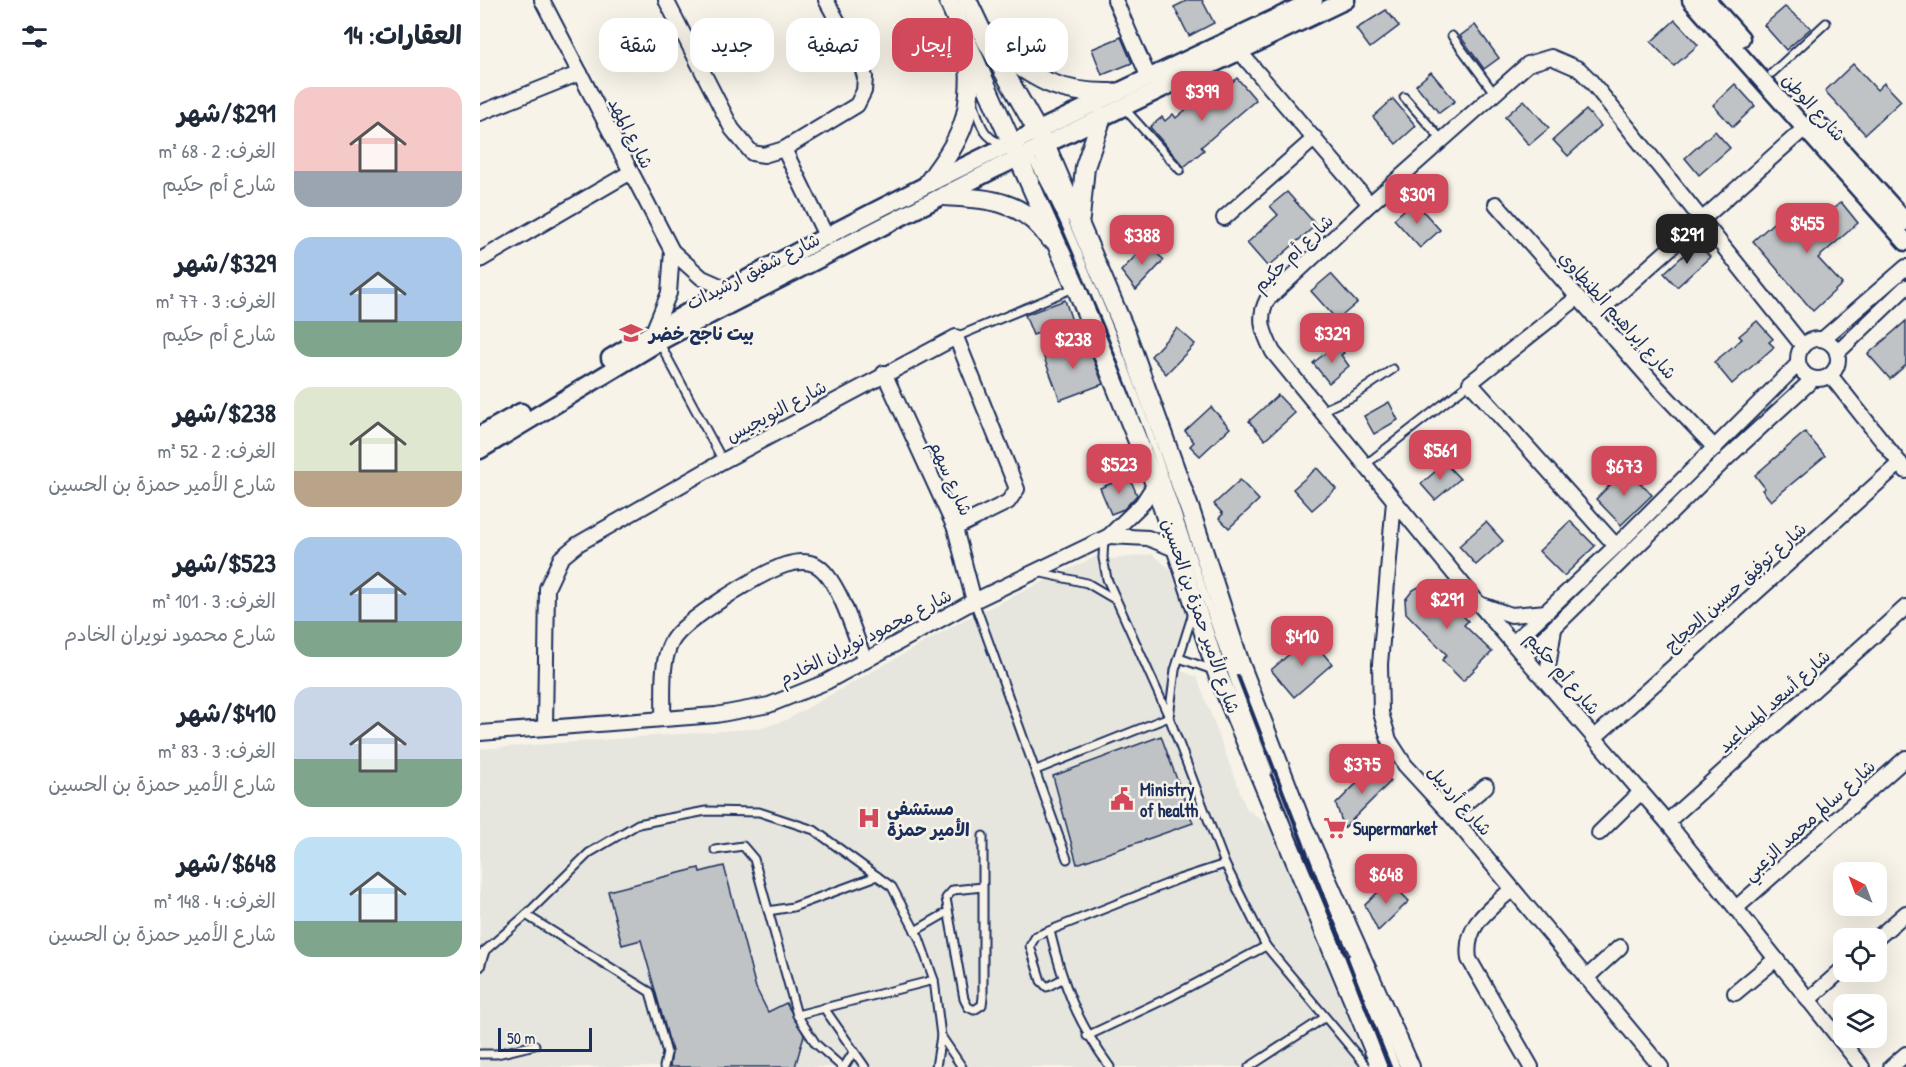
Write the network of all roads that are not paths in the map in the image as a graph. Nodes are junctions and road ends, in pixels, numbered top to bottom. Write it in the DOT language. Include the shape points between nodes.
graph roads {
  1 [pos="542,0"];
  2 [pos="666,0"];
  3 [pos="826,0"];
  4 [pos="948,0"];
  5 [pos="967,0"];
  6 [pos="1115,0"];
  7 [pos="1314,0"];
  8 [pos="1346,0"];
  9 [pos="1691,0"];
  10 [pos="1707,0"];
  11 [pos="956,18"];
  12 [pos="1826,23"];
  13 [pos="1452,36"];
  14 [pos="985,38"];
  15 [pos="1239,51"];
  16 [pos="973,55"];
  17 [pos="970,72"];
  18 [pos="999,72"];
  19 [pos="1029,72"];
  20 [pos="580,73"];
  21 [pos="1772,73"];
  22 [pos="1149,78"];
  23 [pos="971,86"];
  24 [pos="1495,94"];
  25 [pos="1404,97"];
  26 [pos="1117,100"];
  27 [pos="480,113"];
  28 [pos="1102,117"];
  29 [pos="1806,127"];
  30 [pos="1315,138"];
  31 [pos="1442,140"];
  32 [pos="1030,147"];
  33 [pos="784,149"];
  34 [pos="1180,170"];
  35 [pos="631,172"];
  36 [pos="928,183"];
  37 [pos="944,196"];
  38 [pos="1370,204"];
  39 [pos="1496,204"];
  40 [pos="1224,218"];
  41 [pos="1704,220"];
  42 [pos="1906,222"];
  43 [pos="1080,226"];
  44 [pos="827,238"];
  45 [pos="1906,242"];
  46 [pos="672,251"];
  47 [pos="1063,259"];
  48 [pos="480,260"];
  49 [pos="1906,267"];
  50 [pos="1076,286"];
  51 [pos="1906,287"];
  52 [pos="727,290"];
  53 [pos="1577,298"];
  54 [pos="1594,316"];
  55 [pos="656,337"];
  56 [pos="956,337"];
  57 [pos="1823,339"];
  58 [pos="1802,345"];
  59 [pos="1837,353"];
  60 [pos="1798,364"];
  61 [pos="1393,369"];
  62 [pos="884,374"];
  63 [pos="1830,375"];
  64 [pos="1813,379"];
  65 [pos="1470,383"];
  66 [pos="1321,411"];
  67 [pos="480,435"];
  68 [pos="1715,448"];
  69 [pos="480,450"];
  70 [pos="723,461"];
  71 [pos="1365,465"];
  72 [pos="1903,467"];
  73 [pos="1155,484"];
  74 [pos="1394,501"];
  75 [pos="955,528"];
  76 [pos="1107,537"];
  77 [pos="1616,546"];
  78 [pos="1177,550"];
  79 [pos="1035,571"];
  80 [pos="1116,600"];
  81 [pos="974,601"];
  82 [pos="1478,603"];
  83 [pos="1196,605"];
  84 [pos="1906,607"];
  85 [pos="1547,612"];
  86 [pos="1554,628"];
  87 [pos="1513,643"];
  88 [pos="1525,656"];
  89 [pos="1179,657"];
  90 [pos="866,661"];
  91 [pos="1216,672"];
  92 [pos="1545,680"];
  93 [pos="663,717"];
  94 [pos="1169,717"];
  95 [pos="544,728"];
  96 [pos="480,733"];
  97 [pos="1594,738"];
  98 [pos="1906,758"];
  99 [pos="1036,770"];
  100 [pos="1486,786"];
  101 [pos="1641,792"];
  102 [pos="1451,815"];
  103 [pos="1666,822"];
  104 [pos="1599,833"];
  105 [pos="983,836"];
  106 [pos="715,850"];
  107 [pos="1067,859"];
  108 [pos="1224,864"];
  109 [pos="877,876"];
  110 [pos="983,887"];
  111 [pos="1511,890"];
  112 [pos="1736,908"];
  113 [pos="768,911"];
  114 [pos="948,912"];
  115 [pos="1906,913"];
  116 [pos="526,915"];
  117 [pos="1887,929"];
  118 [pos="915,931"];
  119 [pos="1050,931"];
  120 [pos="1266,946"];
  121 [pos="1620,947"];
  122 [pos="482,953"];
  123 [pos="1776,959"];
  124 [pos="480,967"];
  125 [pos="1586,978"];
  126 [pos="1833,978"];
  127 [pos="1062,979"];
  128 [pos="934,980"];
  129 [pos="1735,993"];
  130 [pos="1808,1000"];
  131 [pos="824,1008"];
  132 [pos="797,1015"];
  133 [pos="1324,1017"];
  134 [pos="940,1036"];
  135 [pos="1087,1036"];
  136 [pos="535,1045"];
  137 [pos="854,1051"];
  138 [pos="480,1054"];
  139 [pos="1906,1054"];
  140 [pos="664,1067"];
  141 [pos="843,1067"];
  142 [pos="865,1067"];
  143 [pos="936,1067"];
  144 [pos="962,1067"];
  145 [pos="1110,1067"];
  146 [pos="1249,1067"];
  147 [pos="1367,1067"];
  148 [pos="1381,1067"];
  149 [pos="1389,1067"];
  150 [pos="1396,1067"];
  151 [pos="1410,1067"];
  152 [pos="1531,1067"];
  153 [pos="1661,1067"];
  154 [pos="1862,1067"];
  155 [pos="1891,1067"];
  1 -- 20 [label="street, شارع المهد"];
  2 -- 33 [label="street" via="743,144 752,153 764,155"];
  3 -- 33 [label="street" via="861,64 866,77 864,91 857,105"];
  4 -- 11 [label="main road, شارع الأمير حمزة بن الحسين"];
  5 -- 14 [label="main road, شارع الأمير حمزة بن الحسين"];
  6 -- 22 [label="street"];
  7 -- 22 [label="street"];
  8 -- 15 [label="street"];
  9 -- 29 [label="street, شارع الوطن"];
  10 -- 21 [label="street, شارع الوطن"];
  12 -- 21 [label="lane"];
  13 -- 24 [label="lane"];
  15 -- 26 [label="street"];
  15 -- 30 [label="street"];
  16 -- 32 [label="main road, شارع الأمير حمزة بن الحسين"];
  17 -- 23 [label="main road"];
  18 -- 32 [label="main road, شارع الأمير حمزة بن الحسين"];
  19 -- 26 [label="main road" via="1046,83"];
  20 -- 27 [label="street"];
  20 -- 35 [label="street, شارع المهد"];
  21 -- 42 [label="street, شارع الوطن"];
  22 -- 26 [label="street"];
  23 -- 32 [label="lane" via="985,132 996,142"];
  23 -- 36 [label="main road" via="955,146"];
  24 -- 31 [label="street, شارع أم حكيم"];
  24 -- 41 [label="street, شارع أم حكيم" via="1538,59 1551,57 1579,69"];
  25 -- 31 [label="lane"];
  26 -- 28 [label="street"];
  26 -- 32 [label="street"];
  26 -- 34 [label="lane"];
  28 -- 32 [label="street"];
  28 -- 43 [label="main road" via="1085,167"];
  29 -- 41 [label="street"];
  29 -- 45 [label="street, شارع الوطن"];
  30 -- 38 [label="street"];
  30 -- 40 [label="street"];
  31 -- 38 [label="street, شارع أم حكيم"];
  32 -- 36 [label="street, شارع شفيق ارشيدات"];
  32 -- 37 [label="street, شارع شفيق ارشيدات"];
  32 -- 43 [label="main road, شارع الأمير حمزة بن الحسين"];
  32 -- 47 [label="main road, شارع الأمير حمزة بن الحسين"];
  32 -- 149 [label="lane" via="1120,354 1232,679"];
  32 -- 150 [label="lane" via="1121,337 1238,676"];
  33 -- 44 [label="street"];
  35 -- 46 [label="street, شارع المهد"];
  35 -- 48 [label="street"];
  36 -- 44 [label="street, شارع شفيق ارشيدات"];
  37 -- 47 [label="main road" via="998,200 1010,205 1043,230"];
  37 -- 55 [label="street, شارع شفيق ارشيدات"];
  38 -- 66 [label="street, شارع أم حكيم" via="1267,300 1261,312 1264,334 1273,352"];
  39 -- 53 [label="street, شارع إبراهيم الطنطاوي"];
  41 -- 54 [label="street"];
  41 -- 58 [label="street, شارع أم حكيم"];
  43 -- 151 [label="main road, شارع الأمير حمزة بن الحسين" via="1140,372 1240,664 1301,822"];
  44 -- 52 [label="street, شارع شفيق ارشيدات"];
  46 -- 52 [label="street, شارع المهد" via="702,278"];
  46 -- 55 [label="street" via="669,293"];
  47 -- 50 [label="main road, شارع الأمير حمزة بن الحسين"];
  49 -- 57 [label="street"];
  50 -- 56 [label="lane"];
  50 -- 73 [label="main road, شارع الأمير حمزة بن الحسين"];
  51 -- 59 [label="street"];
  52 -- 55 [label="street, شارع شفيق ارشيدات"];
  53 -- 54 [label="street, شارع إبراهيم الطنطاوي"];
  53 -- 65 [label="street"];
  54 -- 68 [label="street, شارع إبراهيم الطنطاوي"];
  55 -- 67 [label="street, شارع شفيق ارشيدات"];
  55 -- 69 [label="street, شارع شفيق ارشيدات"];
  55 -- 70 [label="lane"];
  56 -- 62 [label="street, شارع النويجيس"];
  56 -- 75 [label="street" via="1017,489 1008,502"];
  57 -- 58 [label="street"];
  57 -- 59 [label="street"];
  58 -- 60 [label="street"];
  59 -- 63 [label="street" via="1836,369"];
  60 -- 64 [label="street"];
  60 -- 68 [label="street"];
  61 -- 66 [label="lane" via="1352,397"];
  62 -- 70 [label="street, شارع النويجيس"];
  62 -- 75 [label="street, شارع سهم"];
  63 -- 64 [label="street"];
  63 -- 72 [label="street"];
  64 -- 86 [label="street"];
  65 -- 71 [label="lane"];
  65 -- 77 [label="street"];
  66 -- 71 [label="street, شارع أم حكيم"];
  68 -- 77 [label="street"];
  70 -- 95 [label="street, شارع النويجيس" via="578,544 561,558 547,588"];
  71 -- 74 [label="street, شارع أم حكيم"];
  72 -- 97 [label="street, شارع توفيق حسين الحجاج"];
  73 -- 76 [label="street, شارع محمود نويران الخادم" via="1142,504"];
  73 -- 78 [label="main road, شارع الأمير حمزة بن الحسين"];
  74 -- 82 [label="street, شارع أم حكيم"];
  74 -- 102 [label="street, شارع أردبيل" via="1380,664 1381,713 1389,741 1405,765"];
  75 -- 81 [label="street, شارع سهم"];
  76 -- 78 [label="street, شارع محمود نويران الخادم" via="1148,538"];
  76 -- 79 [label="street, شارع محمود نويران الخادم"];
  76 -- 80 [label="lane" via="1104,567"];
  77 -- 85 [label="street"];
  78 -- 83 [label="main road, شارع الأمير حمزة بن الحسين"];
  79 -- 80 [label="lane" via="1087,583"];
  79 -- 81 [label="street, شارع محمود نويران الخادم"];
  80 -- 94 [label="lane"];
  81 -- 90 [label="street, شارع محمود نويران الخادم"];
  81 -- 99 [label="lane"];
  82 -- 85 [label="street" via="1511,615"];
  82 -- 87 [label="street, شارع أم حكيم"];
  83 -- 89 [label="lane"];
  83 -- 91 [label="main road, شارع الأمير حمزة بن الحسين"];
  84 -- 103 [label="street, شارع أسعد المساعيد"];
  85 -- 87 [label="street"];
  86 -- 88 [label="street"];
  86 -- 92 [label="street"];
  87 -- 88 [label="street, شارع أم حكيم"];
  88 -- 92 [label="street, شارع أم حكيم"];
  89 -- 91 [label="lane"];
  89 -- 94 [label="lane"];
  90 -- 93 [label="street, شارع محمود نويران الخادم" via="769,705 717,715"];
  90 -- 93 [label="street" via="827,575 813,563 784,565 727,597 686,625 673,639 666,655"];
  91 -- 148 [label="main road, شارع الأمير حمزة بن الحسين"];
  92 -- 97 [label="street, شارع أم حكيم"];
  93 -- 95 [label="street, شارع محمود نويران الخادم"];
  94 -- 99 [label="lane"];
  94 -- 108 [label="lane"];
  95 -- 96 [label="street, شارع محمود نويران الخادم"];
  97 -- 101 [label="street, شارع أم حكيم"];
  98 -- 112 [label="street, شارع سالم محمد الزعبي"];
  99 -- 107 [label="lane"];
  100 -- 102 [label="street"];
  101 -- 103 [label="street, شارع أم حكيم"];
  101 -- 104 [label="street"];
  102 -- 111 [label="street, شارع أردبيل"];
  103 -- 112 [label="street, شارع أم حكيم"];
  105 -- 110 [label="lane"];
  106 -- 113 [label="lane" via="743,846 754,859"];
  108 -- 119 [label="lane"];
  108 -- 120 [label="lane"];
  109 -- 113 [label="lane" via="793,907"];
  109 -- 116 [label="lane" via="814,830 759,812 706,811 638,824 589,853"];
  109 -- 118 [label="lane" via="892,887"];
  110 -- 114 [label="lane" via="950,892 945,898"];
  110 -- 114 [label="lane" via="983,997 982,1005 974,1010 964,999"];
  111 -- 125 [label="street, شارع أردبيل"];
  111 -- 152 [label="street" via="1476,921 1467,947 1468,959"];
  112 -- 123 [label="street, شارع أم حكيم"];
  113 -- 132 [label="lane"];
  114 -- 118 [label="lane"];
  115 -- 117 [label="street"];
  116 -- 122 [label="lane"];
  116 -- 140 [label="lane" via="650,992 667,1053"];
  118 -- 128 [label="lane"];
  119 -- 127 [label="lane"];
  119 -- 127 [label="lane" via="1032,939 1030,949 1043,984 1047,987"];
  120 -- 133 [label="lane"];
  120 -- 135 [label="lane"];
  121 -- 125 [label="street"];
  122 -- 124 [label="lane"];
  123 -- 129 [label="street"];
  123 -- 130 [label="street, شارع أم حكيم"];
  125 -- 153 [label="street, شارع أردبيل"];
  126 -- 130 [label="street"];
  127 -- 135 [label="lane"];
  128 -- 131 [label="lane"];
  128 -- 134 [label="lane"];
  130 -- 154 [label="street, شارع أم حكيم"];
  131 -- 132 [label="lane"];
  131 -- 137 [label="lane"];
  132 -- 141 [label="lane" via="816,1044"];
  133 -- 146 [label="lane"];
  133 -- 147 [label="lane"];
  134 -- 143 [label="lane"];
  134 -- 144 [label="lane"];
  135 -- 145 [label="lane"];
  136 -- 138 [label="lane"];
  137 -- 141 [label="lane"];
  137 -- 142 [label="lane"];
  139 -- 155 [label="street"];
}
